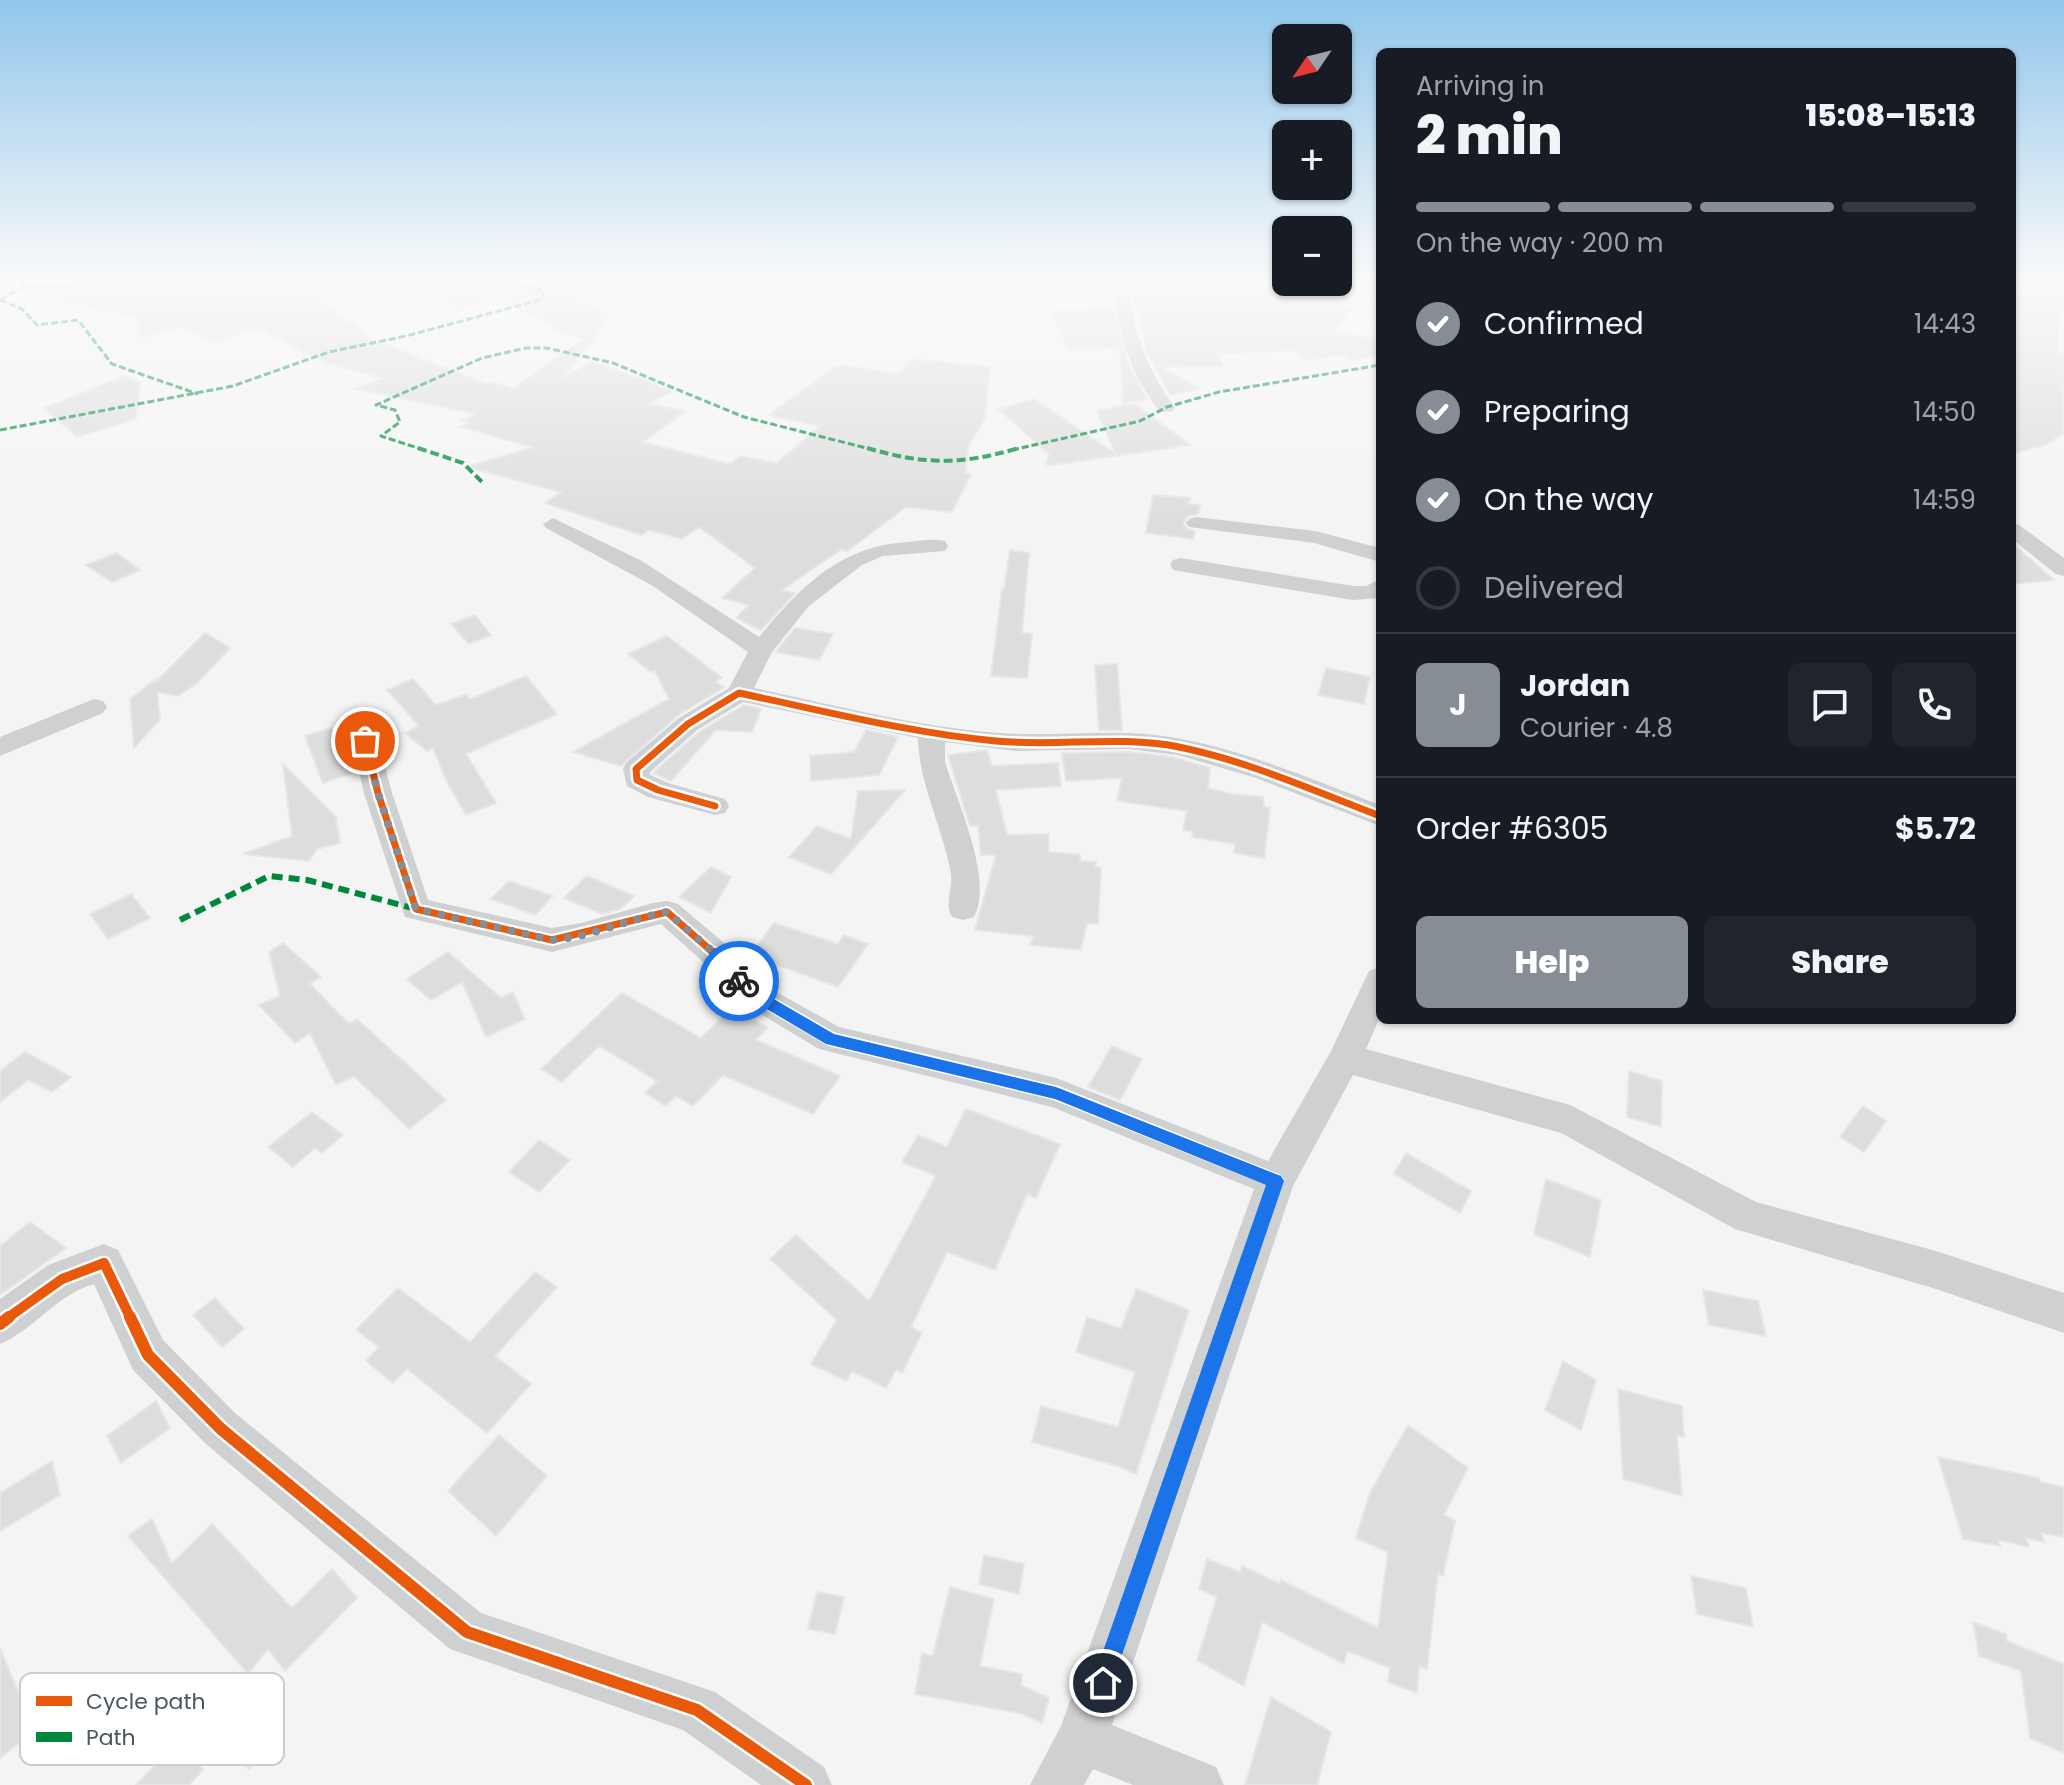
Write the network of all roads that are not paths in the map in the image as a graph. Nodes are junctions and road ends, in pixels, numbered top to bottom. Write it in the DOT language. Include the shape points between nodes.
graph roads {
  1 [pos="1136,360"];
  2 [pos="1166,408"];
  3 [pos="1196,523"];
  4 [pos="553,524"];
  5 [pos="2016,532"];
  6 [pos="937,546"];
  7 [pos="1376,554"];
  8 [pos="1181,565"];
  9 [pos="2064,569"];
  10 [pos="1376,590"];
  11 [pos="761,650"];
  12 [pos="739,693"];
  13 [pos="94,707"];
  14 [pos="931,732"];
  15 [pos="365,741"];
  16 [pos="0,747"];
  17 [pos="715,806"];
  18 [pos="1376,814"];
  19 [pos="963,909"];
  20 [pos="1376,989"];
  21 [pos="1345,1058"];
  22 [pos="1276,1181"];
  23 [pos="2064,1313"];
  24 [pos="0,1324"];
  25 [pos="1082,1739"];
  26 [pos="806,1785"];
  27 [pos="1056,1785"];
  28 [pos="1198,1785"];
  1 -- 2 [label="street" via="1147,386"];
  3 -- 7 [label="street" via="1315,537"];
  4 -- 11 [label="street" via="687,597"];
  5 -- 9 [label="street"];
  6 -- 11 [label="street" via="879,550 854,560 801,601"];
  8 -- 10 [label="street" via="1353,593"];
  11 -- 12 [label="street"];
  12 -- 14 [label="street"];
  12 -- 17 [label="street" via="688,724 636,769 637,780"];
  13 -- 16 [label="street"];
  14 -- 18 [label="street" via="1000,741 1148,742 1260,770"];
  14 -- 19 [label="street" via="932,762 966,876"];
  15 -- 22 [label="street" via="416,909 552,940 667,912 748,991 831,1039 1056,1093"];
  20 -- 21 [label="street"];
  21 -- 22 [label="street"];
  21 -- 23 [label="street" via="1570,1120 1748,1217"];
  22 -- 25 [label="street"];
  24 -- 26 [label="street" via="67,1274 104,1263 148,1355 200,1408 467,1632 697,1710"];
  25 -- 27 [label="street"];
  25 -- 28 [label="street"];
}
